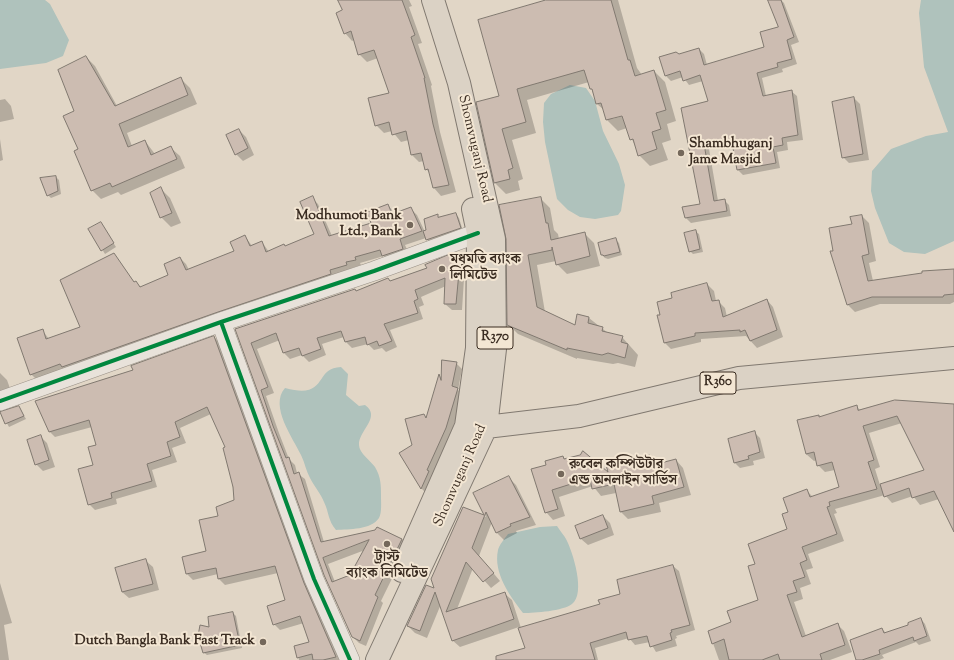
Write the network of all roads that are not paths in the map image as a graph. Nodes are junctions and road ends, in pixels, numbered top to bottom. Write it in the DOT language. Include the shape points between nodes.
graph roads {
  1 [pos="419,0"];
  2 [pos="433,0"];
  3 [pos="478,233"];
  4 [pos="221,322"];
  5 [pos="954,358"];
  6 [pos="0,401"];
  7 [pos="476,427"];
  8 [pos="350,660"];
  9 [pos="362,660"];
  10 [pos="377,660"];
  1 -- 3 [label="main road, Shomvuganj Road / R370" via="448,86"];
  2 -- 7 [label="main road, Shomvuganj Road / R370" via="459,83 494,239 495,349"];
  3 -- 4 [label="street"];
  3 -- 7 [label="main road, Shomvuganj Road / R370"];
  4 -- 6 [label="street"];
  4 -- 8 [label="street" via="314,579"];
  5 -- 7 [label="main road, R360" via="739,378 579,416"];
  7 -- 9 [label="main road, Shomvuganj Road / R370"];
  7 -- 10 [label="main road, Shomvuganj Road / R370"];
}
